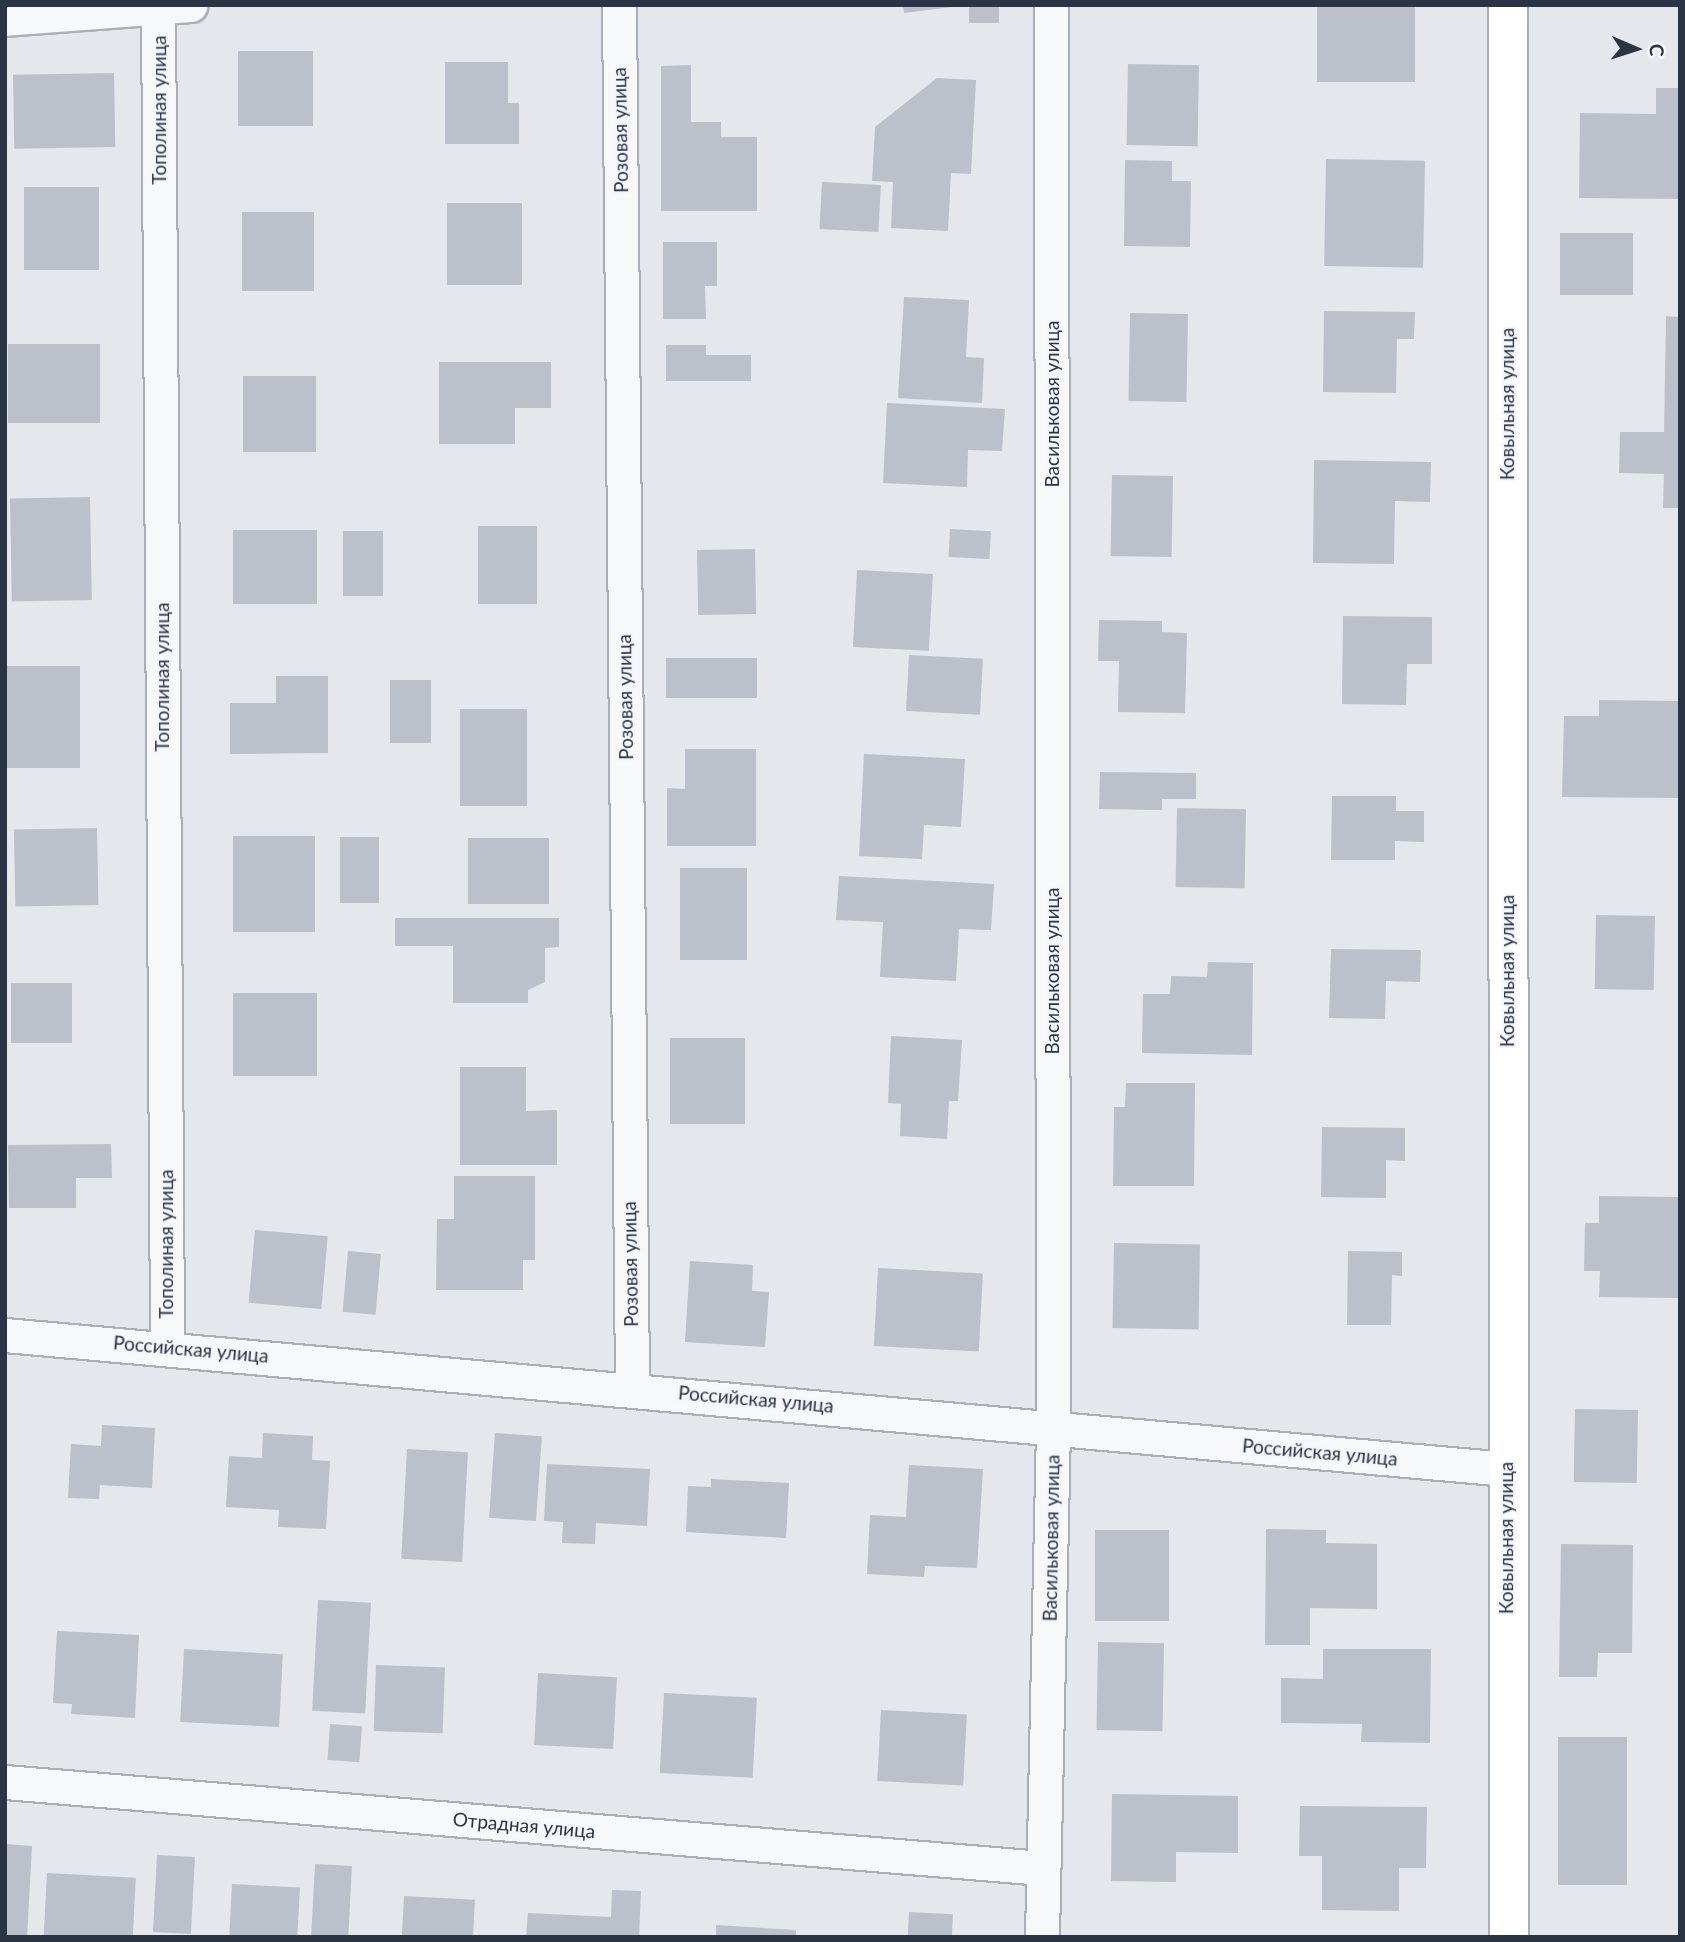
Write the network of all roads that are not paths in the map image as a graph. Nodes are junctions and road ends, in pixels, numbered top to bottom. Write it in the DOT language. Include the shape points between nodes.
graph roads {
  1 [pos="619,5"];
  2 [pos="1052,5"];
  3 [pos="1508,5"];
  4 [pos="174,7"];
  5 [pos="5,19"];
  6 [pos="5,1335"];
  7 [pos="167,1347"];
  8 [pos="632,1388"];
  9 [pos="1053,1427"];
  10 [pos="1506,1469"];
  11 [pos="5,1782"];
  12 [pos="1043,1868"];
  13 [pos="1042,1937"];
  14 [pos="1509,1937"];
  1 -- 8 [label="street, Розовая улица"];
  2 -- 9 [label="street, Васильковая улица"];
  3 -- 10 [label="street, Ковыльная улица"];
  4 -- 5 [label="street"];
  4 -- 7 [label="street, Тополиная улица"];
  6 -- 7 [label="street, Российская улица"];
  7 -- 8 [label="street, Российская улица"];
  8 -- 9 [label="street, Российская улица"];
  9 -- 10 [label="street, Российская улица"];
  9 -- 12 [label="street, Васильковая улица"];
  10 -- 14 [label="street, Ковыльная улица"];
  11 -- 12 [label="street, Отрадная улица"];
  12 -- 13 [label="street, Васильковая улица"];
}
